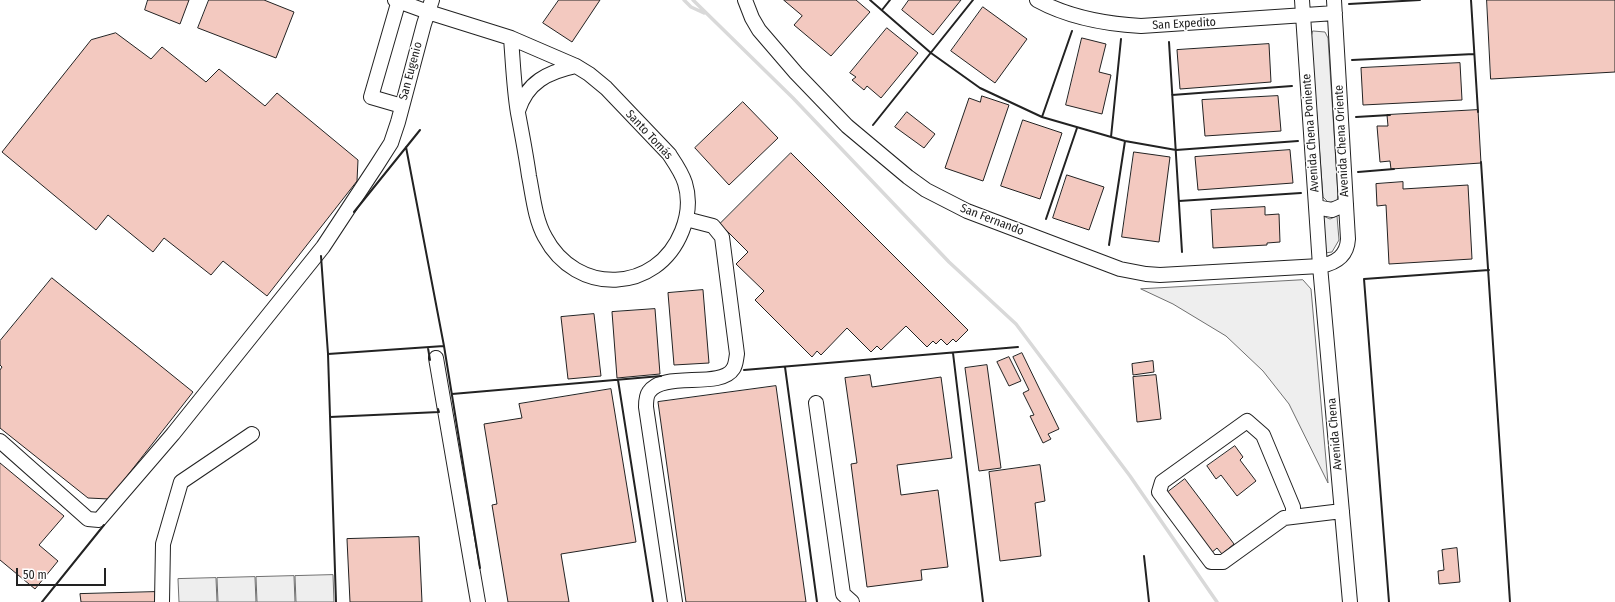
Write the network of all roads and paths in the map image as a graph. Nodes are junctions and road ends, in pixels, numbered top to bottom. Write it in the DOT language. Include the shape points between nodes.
graph roads {
  1 [pos="398,0"];
  2 [pos="745,0"];
  3 [pos="1036,0"];
  4 [pos="1302,0"];
  5 [pos="430,6"];
  6 [pos="1335,7"];
  7 [pos="1303,16"];
  8 [pos="511,38"];
  9 [pos="576,66"];
  10 [pos="402,106"];
  11 [pos="518,112"];
  12 [pos="1346,204"];
  13 [pos="1316,207"];
  14 [pos="686,219"];
  15 [pos="1320,266"];
  16 [pos="436,358"];
  17 [pos="816,403"];
  18 [pos="252,434"];
  19 [pos="0,441"];
  20 [pos="1342,512"];
  21 [pos="1292,517"];
  22 [pos="162,602"];
  23 [pos="478,602"];
  24 [pos="675,602"];
  25 [pos="852,602"];
  26 [pos="1350,602"];
  1 -- 5 [label="street, Santo Tomás"];
  1 -- 10 [label="street, San Eugenio" via="371,97"];
  2 -- 15 [label="street, San Fernando" via="752,18 772,46 847,126 926,190 966,211 1120,269 1146,274"];
  3 -- 7 [label="street, San Expedito" via="1091,19 1141,26"];
  4 -- 7 [label="street, Avenida Chena Poniente"];
  5 -- 8 [label="street, Santo Tomás"];
  5 -- 10 [label="street, San Eugenio"];
  6 -- 7 [label="street, San Expedito"];
  6 -- 12 [label="street, Avenida Chena Oriente"];
  7 -- 13 [label="street, Avenida Chena Poniente"];
  8 -- 9 [label="street, Santo Tomás"];
  8 -- 11 [label="street, Santo Tomás"];
  9 -- 11 [label="street" via="553,72 540,80 528,91"];
  9 -- 14 [label="street, Santo Tomás" via="606,88 670,154 685,184 688,204"];
  10 -- 19 [label="street" via="391,143 322,247 173,434 99,520 88,519"];
  11 -- 14 [label="street, Santo Tomás" via="540,227 550,247 568,265 588,276 602,279 615,280 637,276 666,257 676,244"];
  12 -- 13 [label="street" via="1332,210"];
  12 -- 15 [label="street, Avenida Chena Oriente" via="1346,248 1336,262"];
  13 -- 15 [label="street, Avenida Chena Poniente"];
  14 -- 24 [label="street" via="709,224 717,229 722,237 737,354 734,369 728,374 719,378 661,383 649,392 647,399 646,407"];
  15 -- 20 [label="street, Avenida Chena"];
  16 -- 23 [label="street"];
  17 -- 25 [label="street" via="843,594"];
  18 -- 22 [label="street" via="181,482 164,544"];
  20 -- 21 [label="street"];
  20 -- 26 [label="street, Avenida Chena"];
  21 -- 21 [label="street" via="1284,518 1223,562 1211,562 1159,492 1162,482 1248,421 1263,435 1293,507"];
}
